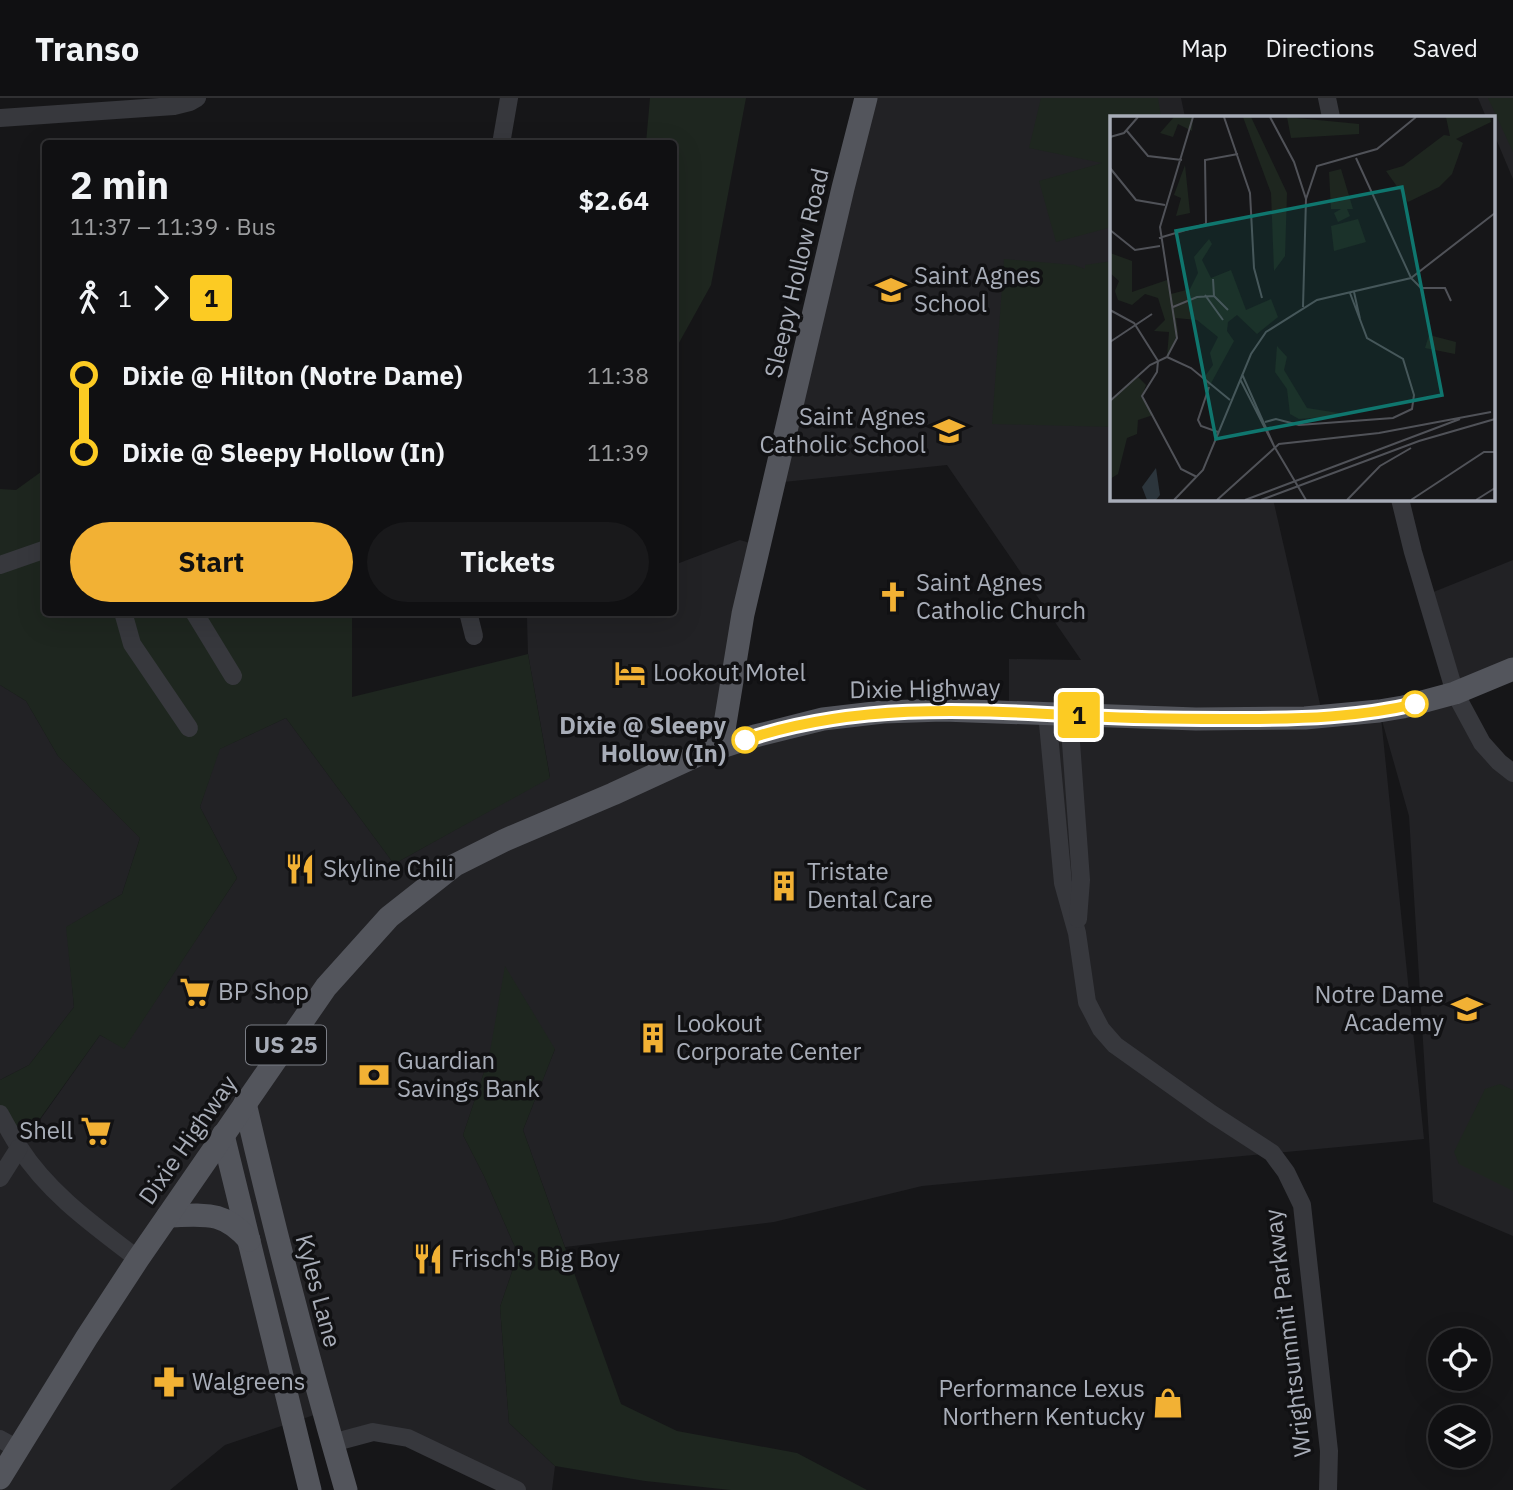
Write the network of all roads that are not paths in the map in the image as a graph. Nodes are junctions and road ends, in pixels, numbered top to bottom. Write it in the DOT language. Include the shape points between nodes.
graph roads {
  1 [pos="197,98"];
  2 [pos="509,98"];
  3 [pos="866,98"];
  4 [pos="1327,98"];
  5 [pos="1331,116"];
  6 [pos="0,118"];
  7 [pos="502,140"];
  8 [pos="1400,500"];
  9 [pos="42,550"];
  10 [pos="0,565"];
  11 [pos="123,616"];
  12 [pos="196,616"];
  13 [pos="469,616"];
  14 [pos="474,636"];
  15 [pos="1513,669"];
  16 [pos="233,676"];
  17 [pos="1455,692"];
  18 [pos="1058,714"];
  19 [pos="189,728"];
  20 [pos="721,748"];
  21 [pos="1513,773"];
  22 [pos="245,1103"];
  23 [pos="0,1114"];
  24 [pos="223,1135"];
  25 [pos="19,1148"];
  26 [pos="0,1178"];
  27 [pos="168,1216"];
  28 [pos="249,1240"];
  29 [pos="138,1259"];
  30 [pos="332,1443"];
  31 [pos="9,1444"];
  32 [pos="0,1478"];
  33 [pos="310,1490"];
  34 [pos="345,1490"];
  35 [pos="517,1490"];
  36 [pos="1328,1490"];
  1 -- 6 [label="street" via="174,106"];
  2 -- 7 [label="street"];
  3 -- 20 [label="main road, Sleepy Hollow Road" via="743,614"];
  4 -- 5 [label="street"];
  8 -- 17 [label="street"];
  9 -- 10 [label="street"];
  11 -- 19 [label="street" via="132,643"];
  12 -- 16 [label="street"];
  13 -- 14 [label="street"];
  15 -- 17 [label="main road, Dixie Highway / US 25"];
  17 -- 18 [label="main road, Dixie Highway / US 25" via="1379,711 1305,718"];
  17 -- 21 [label="street" via="1482,743"];
  18 -- 20 [label="main road, Dixie Highway / US 25" via="943,710 849,715"];
  18 -- 36 [label="street, Wrightsummit Parkway" via="1081,880 1077,933 1087,1002 1115,1045 1272,1153 1303,1206 1329,1451"];
  20 -- 22 [label="main road, Dixie Highway / US 25" via="455,865 389,917 347,962"];
  22 -- 24 [label="main road, Dixie Highway / US 25"];
  22 -- 30 [label="main road, Kyles Lane"];
  23 -- 25 [label="street"];
  24 -- 27 [label="main road, Dixie Highway / US 25"];
  24 -- 28 [label="main road"];
  25 -- 26 [label="street"];
  25 -- 29 [label="street" via="82,1217"];
  27 -- 28 [label="main road" via="222,1218"];
  27 -- 29 [label="main road, Dixie Highway / US 25"];
  28 -- 33 [label="main road"];
  29 -- 31 [label="main road, Dixie Highway / US 25"];
  30 -- 34 [label="main road, Kyles Lane"];
  30 -- 35 [label="street" via="373,1432 408,1438"];
  31 -- 32 [label="main road, Dixie Highway / US 25"];
}
